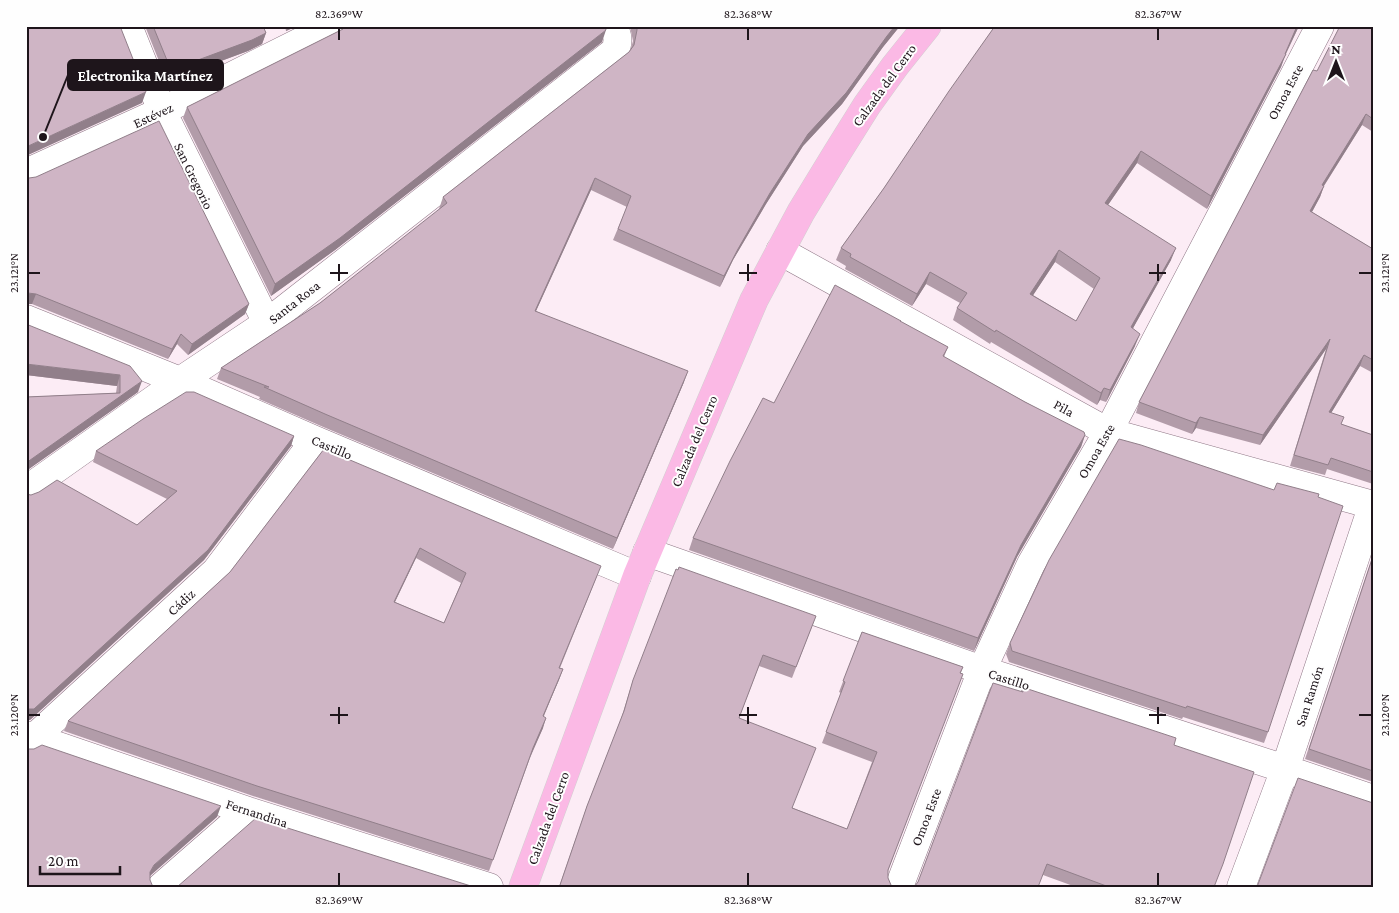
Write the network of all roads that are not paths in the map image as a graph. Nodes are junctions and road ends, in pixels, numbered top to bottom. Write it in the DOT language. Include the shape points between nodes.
graph roads {
  1 [pos="128,26"];
  2 [pos="332,26"];
  3 [pos="928,26"];
  4 [pos="1320,26"];
  5 [pos="616,34"];
  6 [pos="162,111"];
  7 [pos="26,173"];
  8 [pos="780,251"];
  9 [pos="26,319"];
  10 [pos="267,323"];
  11 [pos="180,381"];
  12 [pos="1108,432"];
  13 [pos="315,440"];
  14 [pos="26,490"];
  15 [pos="1373,504"];
  16 [pos="642,564"];
  17 [pos="982,670"];
  18 [pos="29,740"];
  19 [pos="1285,769"];
  20 [pos="1373,799"];
  21 [pos="248,810"];
  22 [pos="161,887"];
  23 [pos="489,887"];
  24 [pos="523,887"];
  25 [pos="899,887"];
  26 [pos="1241,887"];
  1 -- 6 [label="street, San Gregorio"];
  2 -- 6 [label="street, Estévez"];
  3 -- 8 [label="main road, Calzada del Cerro" via="867,105"];
  4 -- 12 [label="street, Omoa Este"];
  5 -- 10 [label="street, Santa Rosa" via="615,50"];
  6 -- 7 [label="street, Estévez"];
  6 -- 10 [label="street, San Gregorio"];
  8 -- 12 [label="street, Pila"];
  8 -- 16 [label="main road, Calzada del Cerro" via="754,300"];
  9 -- 11 [label="street, Castillo"];
  10 -- 11 [label="street, Santa Rosa"];
  11 -- 13 [label="street, Castillo"];
  11 -- 14 [label="street, Santa Rosa"];
  12 -- 15 [label="street, Pila"];
  12 -- 17 [label="street, Omoa Este" via="1031,564"];
  13 -- 16 [label="street, Castillo"];
  13 -- 18 [label="street, Cádiz" via="216,571"];
  15 -- 19 [label="street, San Ramón"];
  16 -- 17 [label="street, Castillo"];
  16 -- 24 [label="main road, Calzada del Cerro"];
  17 -- 19 [label="street, Castillo"];
  17 -- 25 [label="street, Omoa Este"];
  18 -- 21 [label="street, Fernandina"];
  19 -- 20 [label="street, Castillo"];
  19 -- 26 [label="street, San Ramón"];
  21 -- 22 [label="street"];
  21 -- 23 [label="street, Fernandina"];
}
